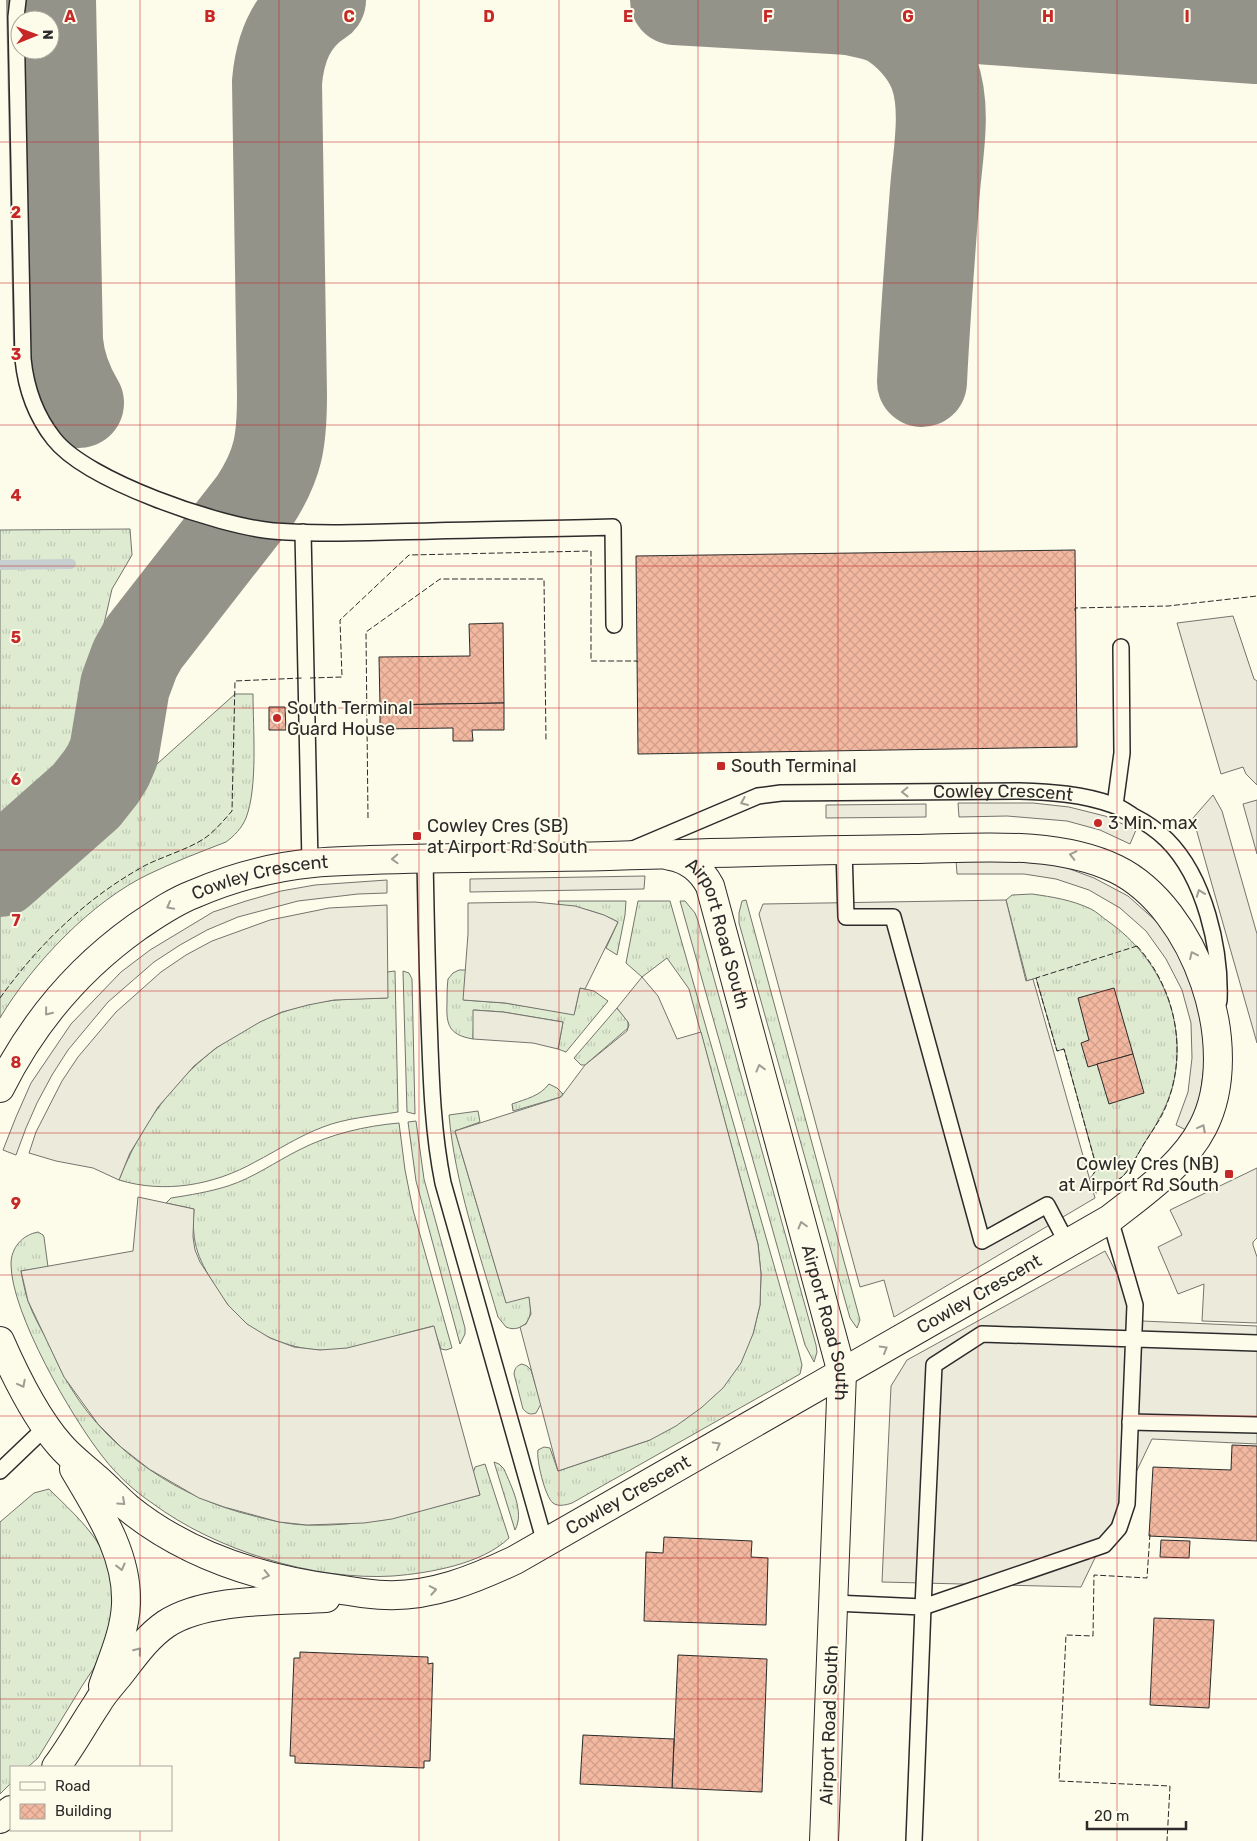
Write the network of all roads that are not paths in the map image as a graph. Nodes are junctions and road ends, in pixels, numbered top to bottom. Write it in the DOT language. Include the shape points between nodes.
graph roads {
  1 [pos="18,0"];
  2 [pos="303,532"];
  3 [pos="614,625"];
  4 [pos="1121,647"];
  5 [pos="1115,805"];
  6 [pos="844,849"];
  7 [pos="654,854"];
  8 [pos="606,856"];
  9 [pos="426,858"];
  10 [pos="310,863"];
  11 [pos="1217,1062"];
  12 [pos="0,1088"];
  13 [pos="1110,1219"];
  14 [pos="1067,1243"];
  15 [pos="1134,1339"];
  16 [pos="0,1341"];
  17 [pos="1257,1343"];
  18 [pos="842,1373"];
  19 [pos="1130,1422"];
  20 [pos="1257,1425"];
  21 [pos="54,1436"];
  22 [pos="0,1471"];
  23 [pos="545,1543"];
  24 [pos="385,1596"];
  25 [pos="834,1603"];
  26 [pos="923,1608"];
  27 [pos="97,1703"];
  28 [pos="57,1766"];
  29 [pos="10,1811"];
  30 [pos="0,1819"];
  31 [pos="824,1841"];
  32 [pos="914,1841"];
  1 -- 2 [label="lane" via="23,359 34,409 69,454 117,482 220,520 272,531"];
  2 -- 3 [label="lane" via="359,534 612,527"];
  2 -- 10 [label="lane"];
  4 -- 5 [label="lane" via="1122,753"];
  5 -- 8 [label="lane, Cowley Crescent, one-way" via="1056,792 781,793 758,796 634,849"];
  11 -- 5 [label="lane, Cowley Crescent, one-way" via="1218,975 1209,920 1198,888 1183,860 1167,840"];
  6 -- 7 [label="street, Cowley Crescent"];
  11 -- 6 [label="street, Cowley Crescent, one-way" via="1208,995 1188,945 1164,908 1134,880 1116,869 1070,854 1045,850"];
  6 -- 14 [label="lane" via="846,917 893,916 982,1241 1047,1205"];
  7 -- 8 [label="street, Cowley Crescent"];
  18 -- 7 [label="street, Airport Road South, one-way" via="710,886 701,872 684,859"];
  8 -- 9 [label="street, Cowley Crescent"];
  9 -- 10 [label="street, Cowley Crescent, one-way"];
  9 -- 23 [label="lane" via="430,1068 436,1148 445,1191"];
  10 -- 12 [label="street, Cowley Crescent, one-way" via="248,874 220,883 188,896 130,933 73,982 30,1037"];
  13 -- 11 [label="street, Cowley Crescent, one-way" via="1171,1169 1195,1140 1212,1104"];
  13 -- 14 [label="street, Cowley Crescent"];
  13 -- 15 [label="lane" via="1135,1305"];
  18 -- 14 [label="street, Cowley Crescent, one-way"];
  15 -- 17 [label="lane"];
  15 -- 19 [label="lane"];
  15 -- 26 [label="lane" via="982,1334 934,1365"];
  16 -- 21 [label="street, Cowley Crescent, one-way" via="26,1392"];
  23 -- 18 [label="street, Cowley Crescent, one-way"];
  18 -- 25 [label="street, Airport Road South"];
  19 -- 20 [label="lane"];
  19 -- 26 [label="lane" via="1127,1504 1119,1528 1104,1544"];
  21 -- 22 [label="lane"];
  21 -- 24 [label="street, Cowley Crescent, one-way" via="128,1508 206,1555 248,1571 307,1585"];
  21 -- 27 [label="street, one-way" via="107,1527 124,1581 126,1604 122,1629"];
  24 -- 23 [label="street, Cowley Crescent, one-way" via="446,1587 476,1578"];
  27 -- 24 [label="street, one-way" via="149,1638 168,1623 190,1613 244,1603"];
  25 -- 26 [label="lane"];
  25 -- 31 [label="street, Airport Road South"];
  26 -- 32 [label="lane"];
  27 -- 28 [label="street"];
  29 -- 30 [label="street"];
}
